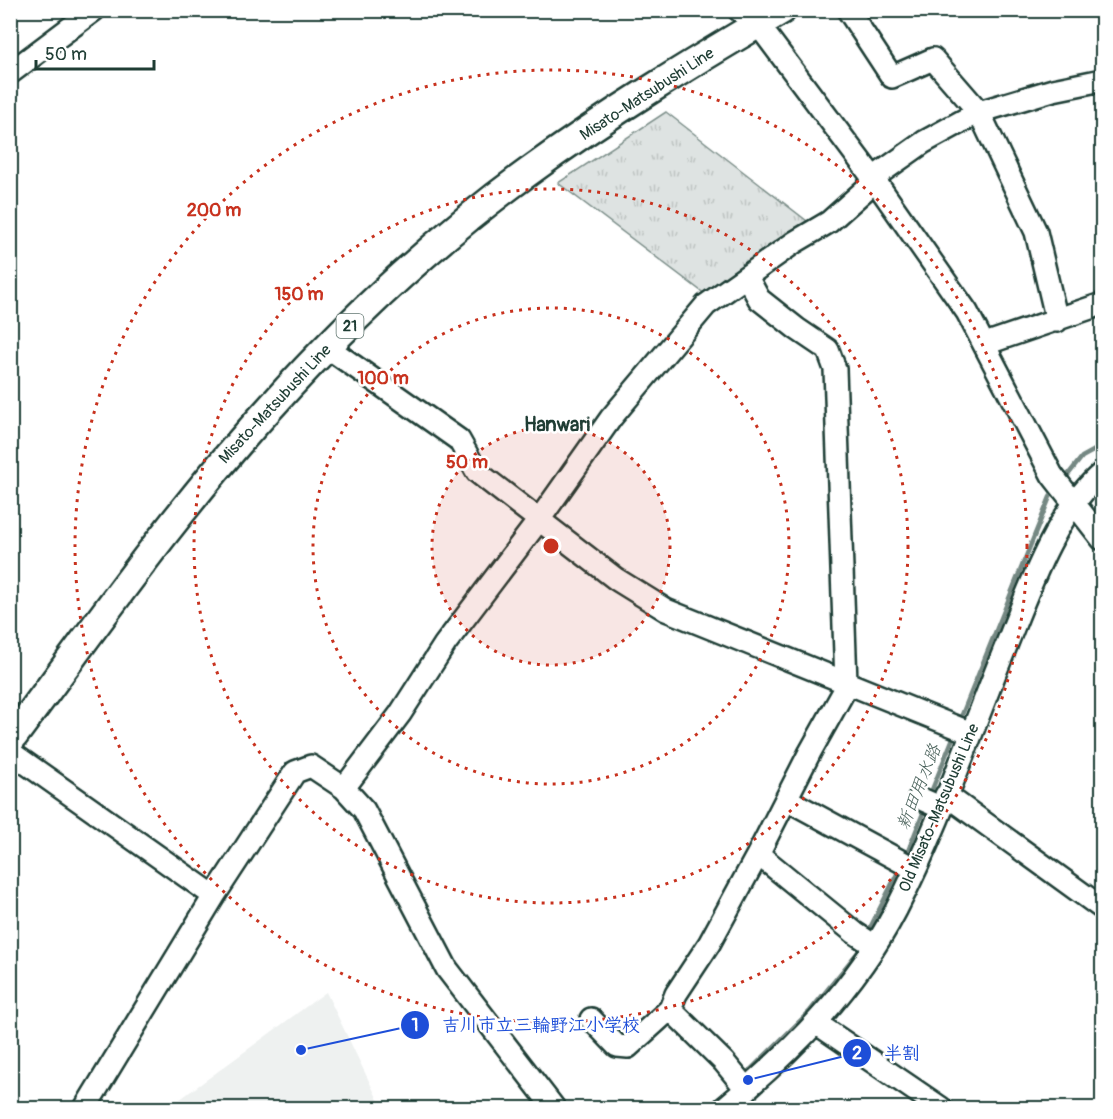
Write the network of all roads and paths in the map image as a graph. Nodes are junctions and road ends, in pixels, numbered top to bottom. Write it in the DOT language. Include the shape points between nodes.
graph roads {
  1 [pos="94,10"];
  2 [pos="782,10"];
  3 [pos="848,10"];
  4 [pos="749,17"];
  5 [pos="10,74"];
  6 [pos="1102,80"];
  7 [pos="979,112"];
  8 [pos="874,180"];
  9 [pos="747,277"];
  10 [pos="1102,304"];
  11 [pos="1057,321"];
  12 [pos="985,344"];
  13 [pos="327,347"];
  14 [pos="1102,473"];
  15 [pos="1070,499"];
  16 [pos="539,520"];
  17 [pos="1102,539"];
  18 [pos="847,683"];
  19 [pos="960,728"];
  20 [pos="10,741"];
  21 [pos="10,752"];
  22 [pos="344,788"];
  23 [pos="786,799"];
  24 [pos="935,801"];
  25 [pos="758,854"];
  26 [pos="906,864"];
  27 [pos="214,896"];
  28 [pos="1102,908"];
  29 [pos="866,940"];
  30 [pos="670,1009"];
  31 [pos="591,1019"];
  32 [pos="816,1023"];
  33 [pos="740,1082"];
  34 [pos="85,1108"];
  35 [pos="554,1108"];
  36 [pos="724,1108"];
  37 [pos="941,1108"];
  1 -- 5 [label="street"];
  2 -- 4 [label="main road, Misato-Matsubushi Line / 21"];
  3 -- 7 [label="street" via="892,77 933,59"];
  4 -- 8 [label="street"];
  4 -- 13 [label="main road, Misato-Matsubushi Line / 21" via="526,174 410,269"];
  6 -- 7 [label="street"];
  7 -- 8 [label="street" via="924,142"];
  7 -- 11 [label="street" via="1036,231"];
  8 -- 9 [label="street" via="829,222"];
  8 -- 12 [label="street" via="967,312"];
  9 -- 16 [label="street" via="706,305 611,418"];
  9 -- 18 [label="street" via="759,299 828,350 835,369"];
  10 -- 11 [label="street"];
  11 -- 12 [label="street"];
  12 -- 15 [label="street" via="1052,475"];
  13 -- 16 [label="street" via="459,440 477,472"];
  13 -- 20 [label="main road, Misato-Matsubushi Line / 21" via="218,466"];
  14 -- 15 [label="street, Old Misato-Matsubushi Line"];
  15 -- 17 [label="street"];
  15 -- 19 [label="street, Old Misato-Matsubushi Line"];
  16 -- 18 [label="street" via="616,579 666,610"];
  16 -- 22 [label="street" via="445,644 400,714"];
  18 -- 19 [label="street"];
  18 -- 23 [label="street"];
  19 -- 24 [label="street, Old Misato-Matsubushi Line"];
  21 -- 27 [label="street"];
  22 -- 27 [label="street" via="311,766 296,772"];
  22 -- 35 [label="street" via="364,810 447,969"];
  23 -- 25 [label="street"];
  23 -- 26 [label="street"];
  24 -- 26 [label="street, Old Misato-Matsubushi Line"];
  24 -- 28 [label="street"];
  25 -- 29 [label="street"];
  25 -- 30 [label="street"];
  26 -- 29 [label="street, Old Misato-Matsubushi Line" via="895,912"];
  27 -- 34 [label="street"];
  29 -- 32 [label="street, Old Misato-Matsubushi Line" via="845,988"];
  30 -- 31 [label="street" via="628,1047 617,1046"];
  30 -- 33 [label="street"];
  32 -- 33 [label="street, Old Misato-Matsubushi Line"];
  32 -- 37 [label="street"];
  33 -- 36 [label="street, Old Misato-Matsubushi Line"];
}
